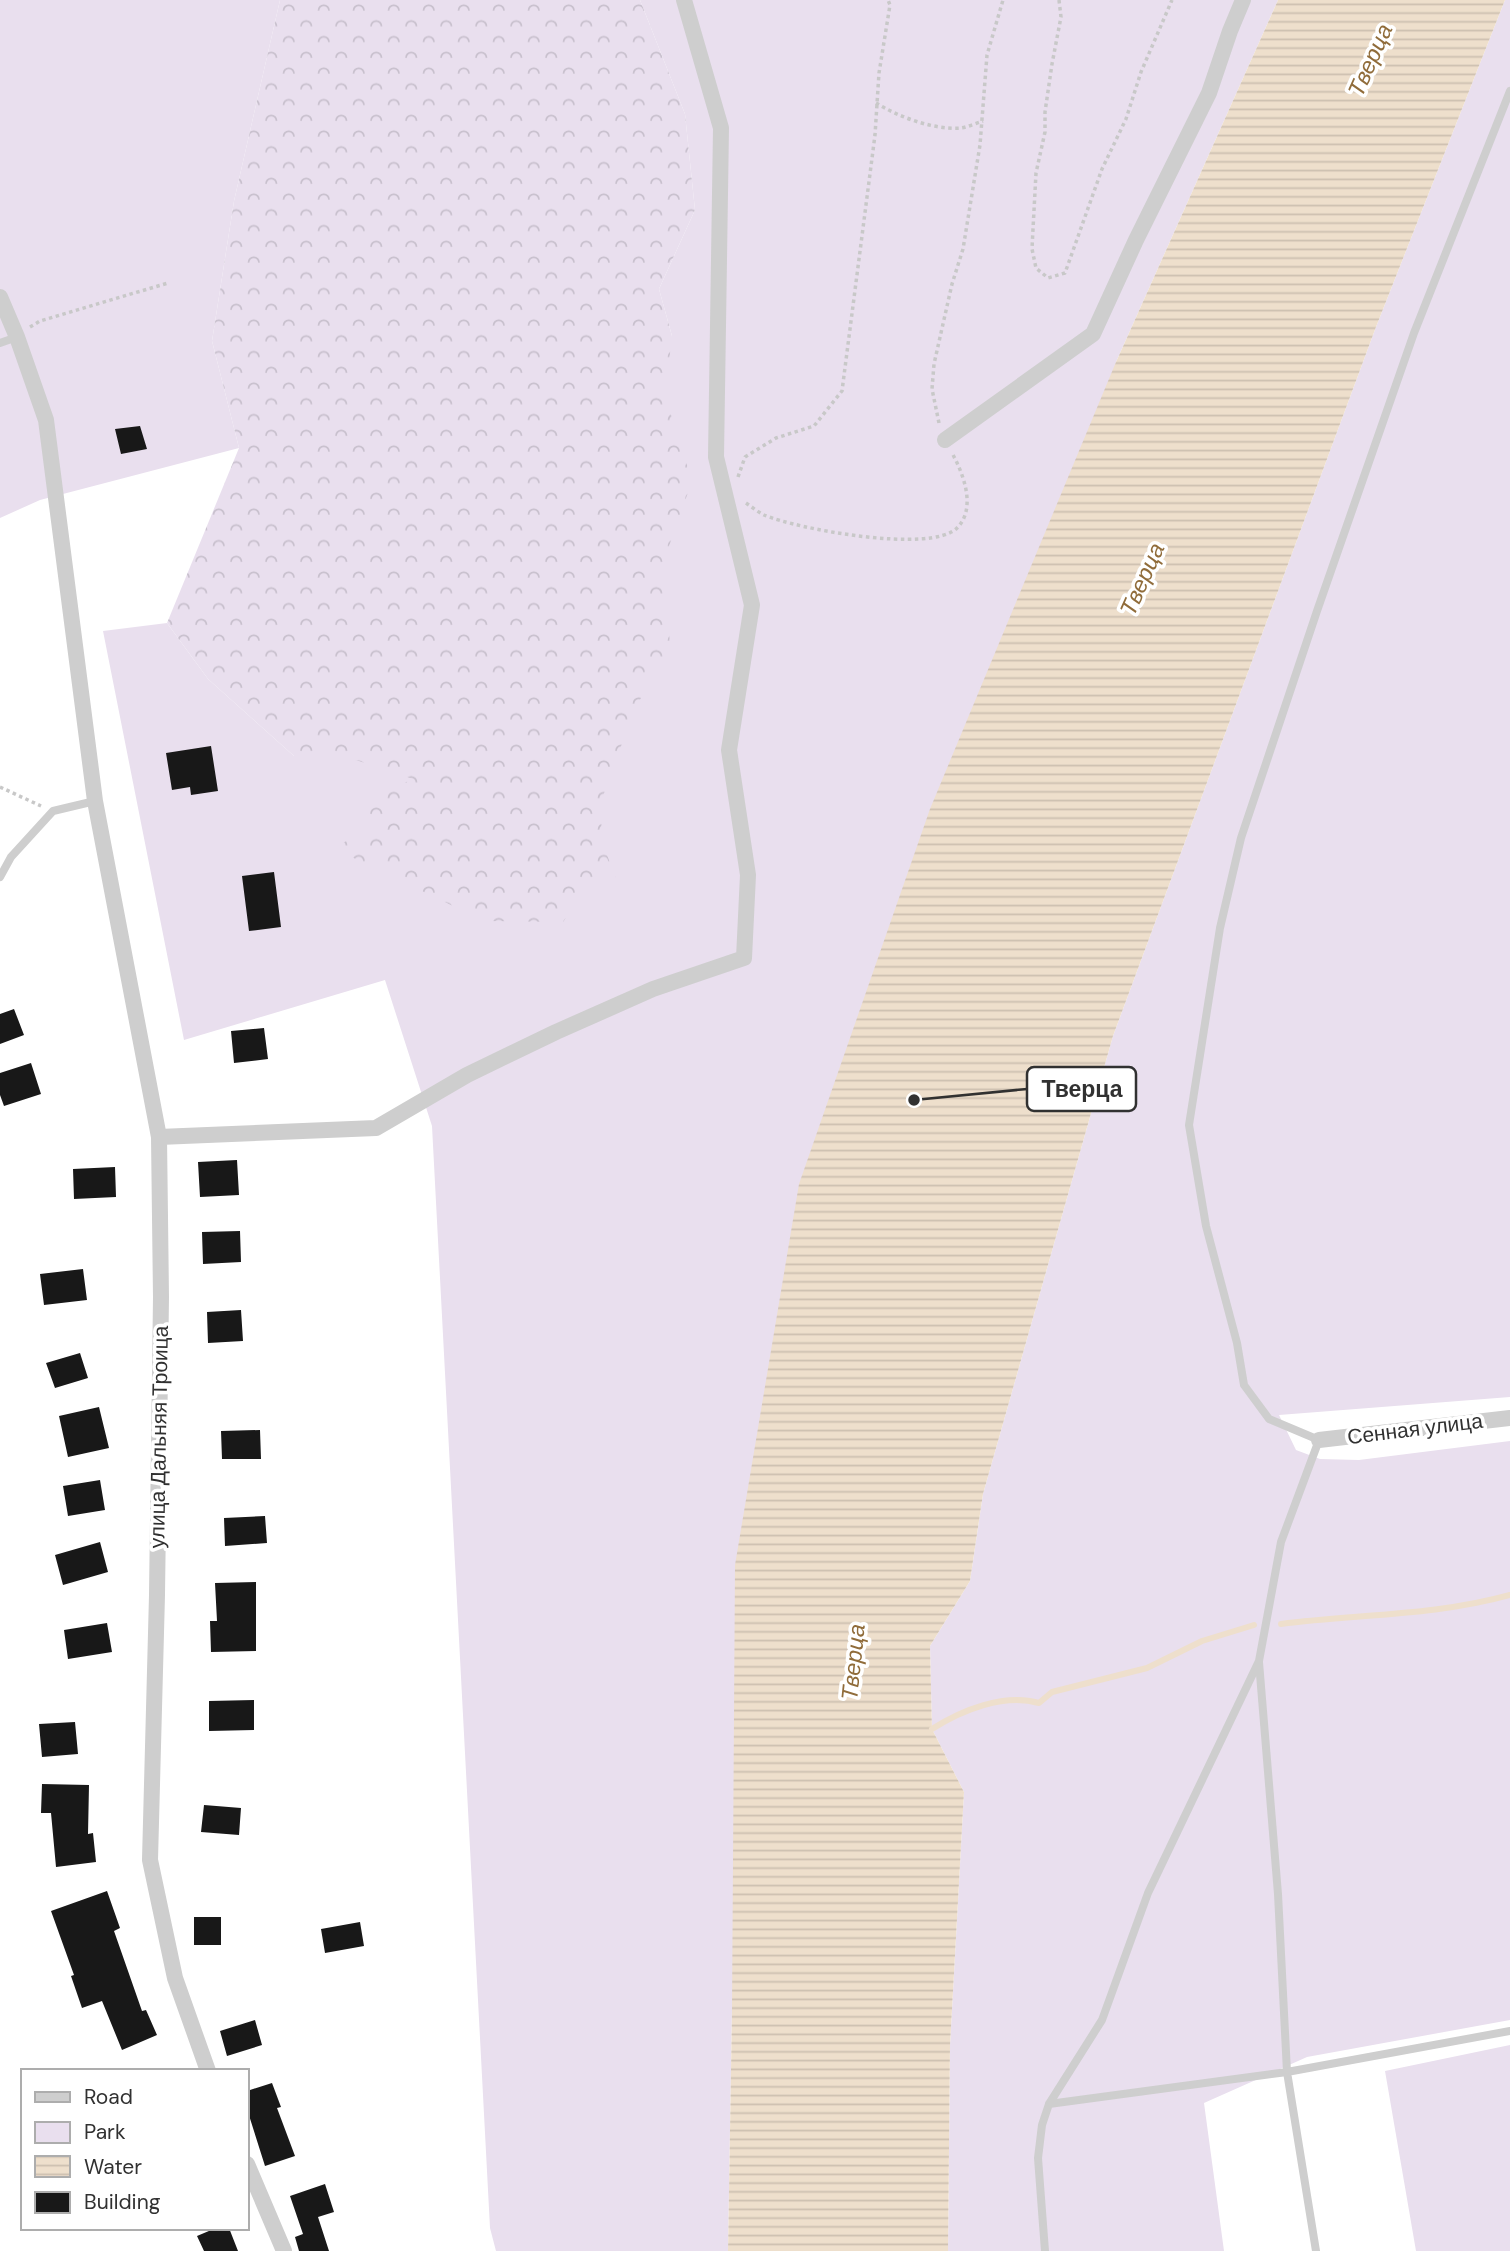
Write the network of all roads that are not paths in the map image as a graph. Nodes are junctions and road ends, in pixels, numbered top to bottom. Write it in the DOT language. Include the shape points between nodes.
graph roads {
  1 [pos="684,0"];
  2 [pos="1243,0"];
  3 [pos="1510,91"];
  4 [pos="0,297"];
  5 [pos="17,337"];
  6 [pos="0,343"];
  7 [pos="945,440"];
  8 [pos="95,801"];
  9 [pos="0,877"];
  10 [pos="159,1137"];
  11 [pos="1510,1418"];
  12 [pos="1319,1440"];
  13 [pos="1259,1661"];
  14 [pos="1510,2031"];
  15 [pos="207,2069"];
  16 [pos="1286,2072"];
  17 [pos="1049,2104"];
  18 [pos="248,2166"];
  19 [pos="284,2251"];
  20 [pos="1045,2251"];
  21 [pos="1315,2251"];
  1 -- 10 [label="street" via="722,128 716,457 752,605 729,750 748,875 744,958 653,989 556,1032 467,1075 376,1128"];
  2 -- 7 [label="street" via="1209,93 1093,334"];
  3 -- 12 [label="lane" via="1414,333 1241,838 1220,928 1189,1125 1206,1226 1244,1385 1269,1419"];
  4 -- 5 [label="street, улица Дальняя Троица"];
  5 -- 6 [label="lane"];
  5 -- 8 [label="street, улица Дальняя Троица" via="46,419"];
  8 -- 9 [label="lane" via="53,811 11,857"];
  8 -- 10 [label="street, улица Дальняя Троица"];
  10 -- 15 [label="street, улица Дальняя Троица" via="158,1541 150,1860 175,1978"];
  11 -- 12 [label="street, Сенная улица"];
  12 -- 13 [label="lane" via="1281,1542"];
  13 -- 16 [label="lane" via="1278,1894"];
  13 -- 17 [label="lane" via="1148,1893 1102,2020"];
  14 -- 16 [label="lane"];
  16 -- 17 [label="lane"];
  16 -- 21 [label="lane"];
  17 -- 20 [label="lane" via="1038,2158"];
  18 -- 19 [label="street"];
}
